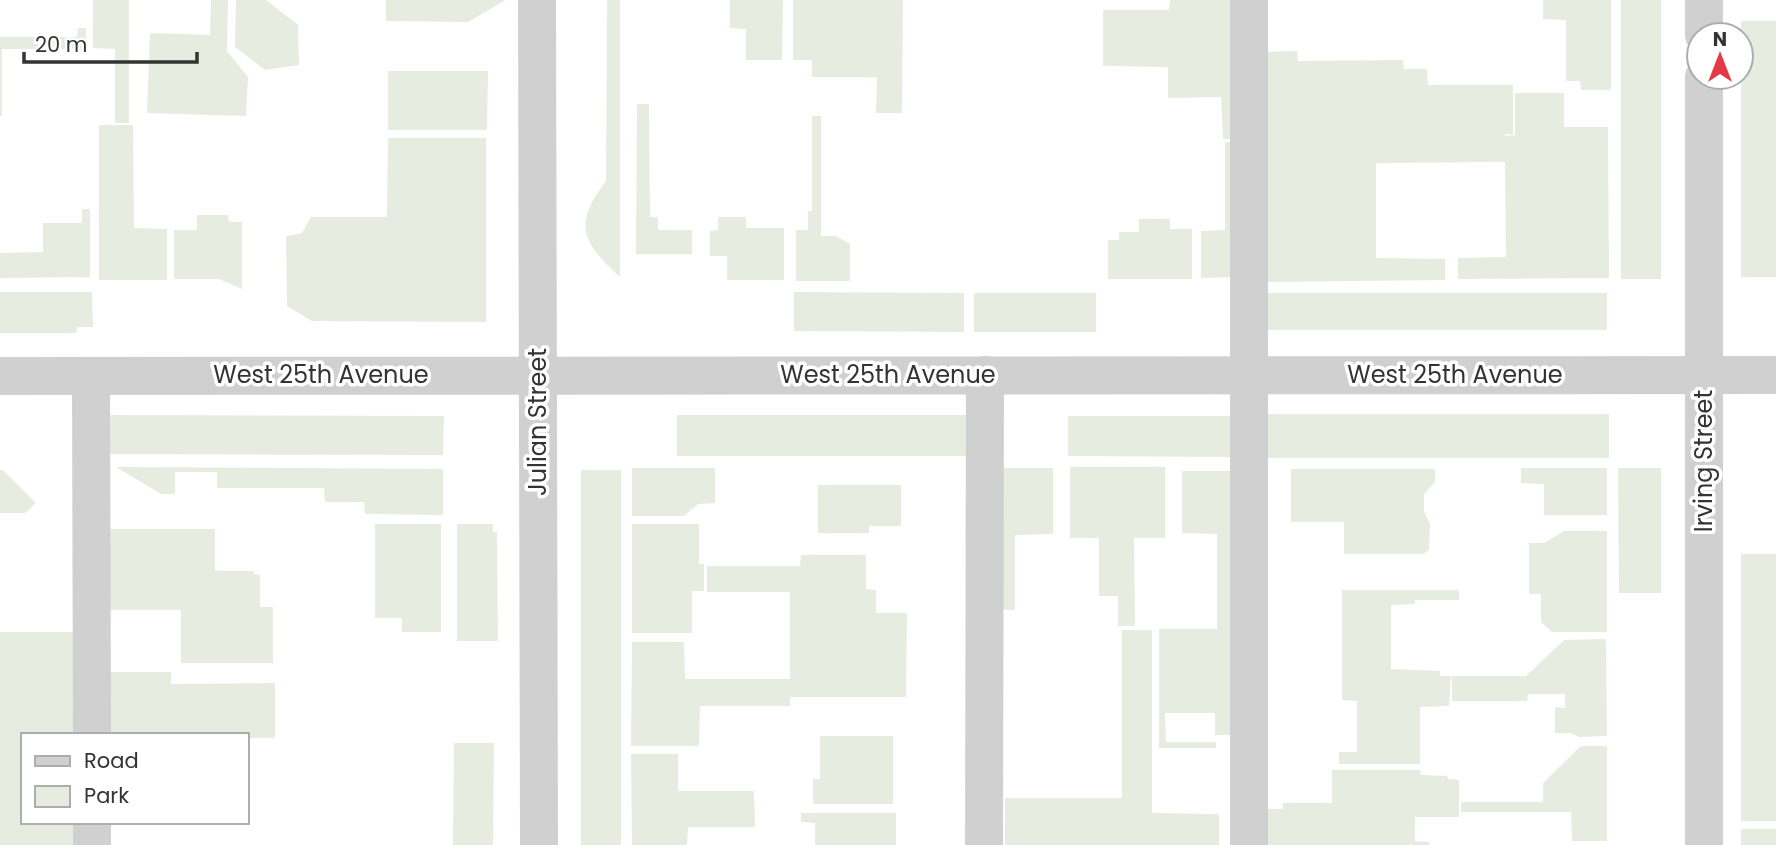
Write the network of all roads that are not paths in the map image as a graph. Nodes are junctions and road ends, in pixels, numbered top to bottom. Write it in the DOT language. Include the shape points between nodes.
graph roads {
  1 [pos="537,0"];
  2 [pos="1249,0"];
  3 [pos="1704,0"];
  4 [pos="1704,21"];
  5 [pos="1704,91"];
  6 [pos="538,375"];
  7 [pos="985,375"];
  8 [pos="1249,375"];
  9 [pos="1704,375"];
  10 [pos="1776,375"];
  11 [pos="0,376"];
  12 [pos="91,376"];
  13 [pos="92,733"];
  14 [pos="92,824"];
  15 [pos="92,845"];
  16 [pos="539,845"];
  17 [pos="984,845"];
  18 [pos="1249,845"];
  19 [pos="1704,845"];
  1 -- 6 [label="street, Julian Street"];
  2 -- 8 [label="street"];
  3 -- 4 [label="street"];
  5 -- 9 [label="street, Irving Street"];
  6 -- 7 [label="street, West 25th Avenue"];
  6 -- 12 [label="street, West 25th Avenue"];
  6 -- 16 [label="street, Julian Street"];
  7 -- 8 [label="street, West 25th Avenue"];
  7 -- 17 [label="street"];
  8 -- 9 [label="street, West 25th Avenue"];
  8 -- 18 [label="street"];
  9 -- 10 [label="street, West 25th Avenue"];
  9 -- 19 [label="street, Irving Street"];
  11 -- 12 [label="street, West 25th Avenue"];
  12 -- 13 [label="street"];
  14 -- 15 [label="street"];
}
